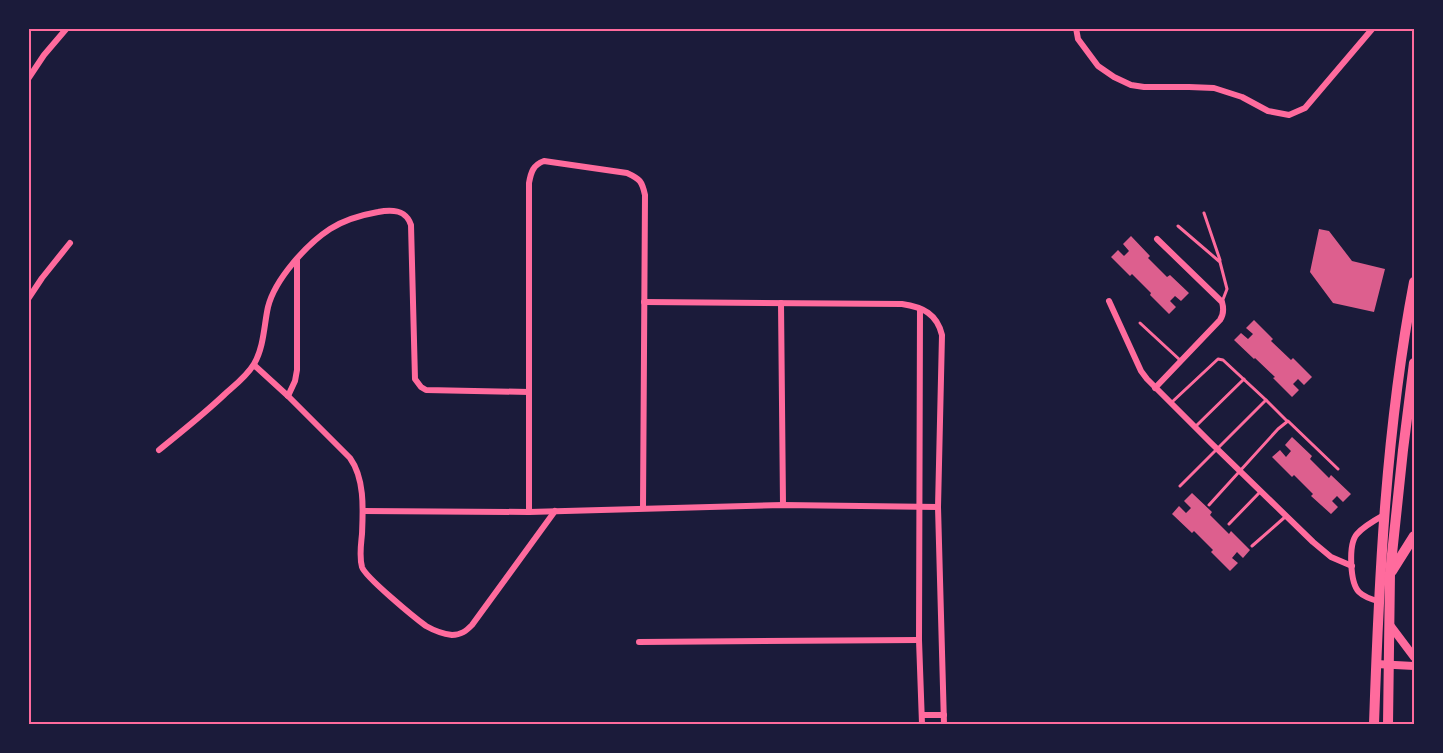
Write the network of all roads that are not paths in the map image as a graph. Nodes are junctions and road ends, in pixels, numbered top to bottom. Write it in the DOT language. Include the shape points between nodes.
graph roads {
  1 [pos="67,28"];
  2 [pos="1076,28"];
  3 [pos="1373,28"];
  4 [pos="28,79"];
  5 [pos="1204,213"];
  6 [pos="1178,226"];
  7 [pos="1157,239"];
  8 [pos="70,243"];
  9 [pos="297,259"];
  10 [pos="1220,262"];
  11 [pos="1414,282"];
  12 [pos="28,299"];
  13 [pos="1109,301"];
  14 [pos="644,302"];
  15 [pos="1222,302"];
  16 [pos="781,303"];
  17 [pos="920,309"];
  18 [pos="1140,323"];
  19 [pos="1181,361"];
  20 [pos="1414,363"];
  21 [pos="254,365"];
  22 [pos="1244,379"];
  23 [pos="1155,388"];
  24 [pos="529,392"];
  25 [pos="288,396"];
  26 [pos="1266,400"];
  27 [pos="1171,404"];
  28 [pos="1288,421"];
  29 [pos="1195,427"];
  30 [pos="1217,449"];
  31 [pos="159,450"];
  32 [pos="1338,469"];
  33 [pos="1241,471"];
  34 [pos="1180,486"];
  35 [pos="1262,491"];
  36 [pos="783,505"];
  37 [pos="1209,505"];
  38 [pos="918,506"];
  39 [pos="938,507"];
  40 [pos="643,508"];
  41 [pos="363,511"];
  42 [pos="555,511"];
  43 [pos="529,512"];
  44 [pos="1286,515"];
  45 [pos="1384,515"];
  46 [pos="1229,524"];
  47 [pos="1414,536"];
  48 [pos="1252,546"];
  49 [pos="1352,566"];
  50 [pos="1390,573"];
  51 [pos="1378,602"];
  52 [pos="1390,605"];
  53 [pos="1389,625"];
  54 [pos="919,640"];
  55 [pos="639,642"];
  56 [pos="1414,657"];
  57 [pos="1376,664"];
  58 [pos="1389,664"];
  59 [pos="1414,666"];
  60 [pos="944,715"];
  61 [pos="922,716"];
  62 [pos="922,724"];
  63 [pos="944,724"];
  64 [pos="1374,724"];
  65 [pos="1388,724"];
  1 -- 4 [label="street"];
  2 -- 3 [label="street" via="1078,39 1098,66 1131,85 1214,88 1268,111 1288,115 1305,108"];
  5 -- 10 [label="lane"];
  6 -- 10 [label="lane"];
  7 -- 15 [label="street"];
  8 -- 12 [label="street"];
  9 -- 21 [label="street" via="272,293"];
  9 -- 24 [label="street" via="314,241 345,221 380,211 403,213 411,225 417,384 426,390"];
  9 -- 25 [label="street" via="297,370"];
  10 -- 15 [label="lane" via="1227,289"];
  11 -- 45 [label="main road" via="1402,348"];
  13 -- 23 [label="street" via="1141,371"];
  14 -- 16 [label="street"];
  14 -- 24 [label="street" via="643,184 627,173 538,163 529,183"];
  14 -- 40 [label="street"];
  15 -- 19 [label="street" via="1220,320"];
  16 -- 17 [label="street" via="902,304"];
  16 -- 36 [label="street"];
  17 -- 38 [label="street"];
  17 -- 39 [label="street" via="934,317 942,335"];
  18 -- 19 [label="lane"];
  19 -- 23 [label="street"];
  20 -- 50 [label="main road"];
  21 -- 25 [label="street"];
  21 -- 31 [label="street" via="215,404"];
  22 -- 26 [label="lane"];
  22 -- 27 [label="lane" via="1218,359"];
  22 -- 29 [label="lane"];
  23 -- 27 [label="street"];
  24 -- 43 [label="street"];
  25 -- 41 [label="street" via="356,466"];
  26 -- 28 [label="lane"];
  26 -- 30 [label="lane"];
  27 -- 29 [label="street"];
  28 -- 32 [label="lane"];
  28 -- 33 [label="lane"];
  29 -- 30 [label="street"];
  30 -- 33 [label="street"];
  30 -- 34 [label="lane"];
  33 -- 35 [label="street"];
  33 -- 37 [label="lane"];
  35 -- 44 [label="street"];
  35 -- 46 [label="lane"];
  36 -- 38 [label="street"];
  36 -- 40 [label="street"];
  38 -- 39 [label="street"];
  38 -- 54 [label="street"];
  39 -- 60 [label="street"];
  40 -- 42 [label="street"];
  41 -- 42 [label="street" via="363,570 428,627 455,635 472,625"];
  41 -- 43 [label="street"];
  42 -- 43 [label="street"];
  44 -- 48 [label="lane"];
  44 -- 49 [label="street" via="1331,557"];
  45 -- 49 [label="street" via="1355,536"];
  45 -- 51 [label="main road"];
  47 -- 50 [label="main road"];
  49 -- 51 [label="street" via="1353,581 1360,593"];
  50 -- 52 [label="main road"];
  51 -- 52 [label="street"];
  51 -- 57 [label="main road"];
  52 -- 53 [label="main road"];
  53 -- 56 [label="street"];
  53 -- 58 [label="main road"];
  54 -- 55 [label="street"];
  54 -- 61 [label="street"];
  57 -- 58 [label="street"];
  57 -- 64 [label="main road"];
  58 -- 59 [label="street"];
  58 -- 65 [label="main road"];
  60 -- 61 [label="street"];
  60 -- 63 [label="street"];
  61 -- 62 [label="street"];
}
